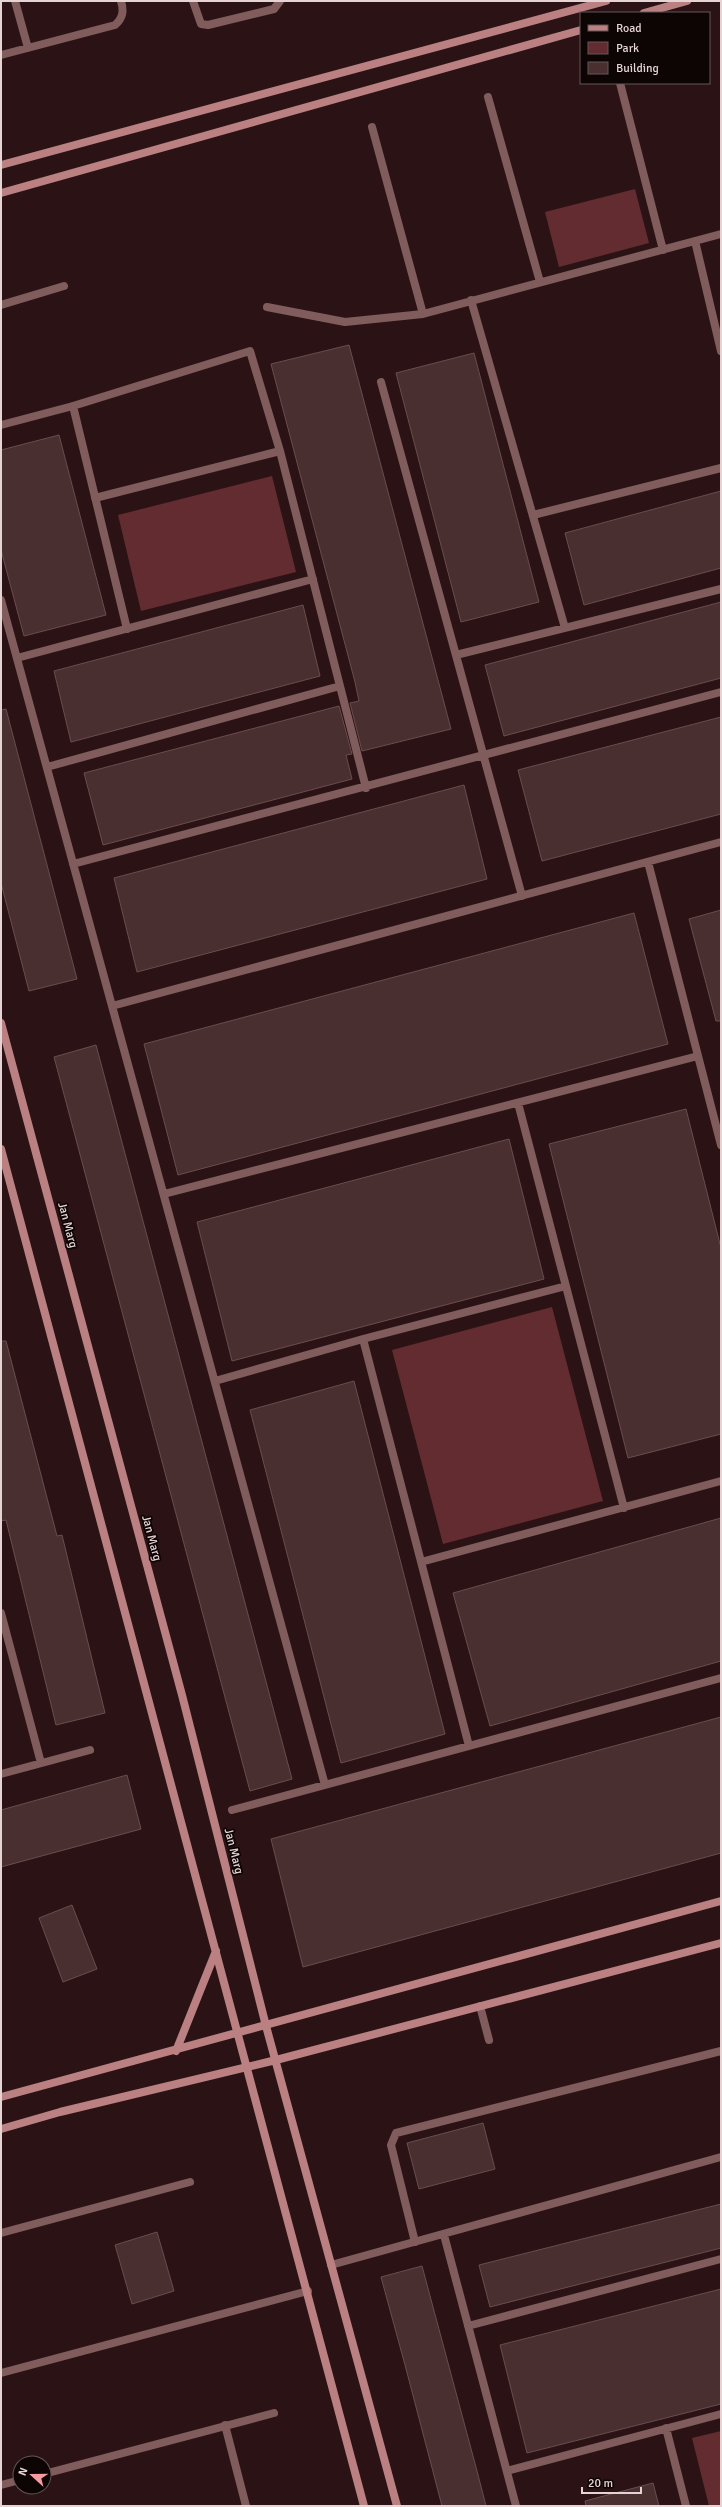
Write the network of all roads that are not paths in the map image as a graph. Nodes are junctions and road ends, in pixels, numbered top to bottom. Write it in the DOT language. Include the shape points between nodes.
graph roads {
  1 [pos="15,1"];
  2 [pos="121,1"];
  3 [pos="193,1"];
  4 [pos="280,1"];
  5 [pos="606,1"];
  6 [pos="687,1"];
  7 [pos="648,12"];
  8 [pos="580,30"];
  9 [pos="28,48"];
  10 [pos="1,55"];
  11 [pos="620,84"];
  12 [pos="488,97"];
  13 [pos="372,127"];
  14 [pos="1,165"];
  15 [pos="1,192"];
  16 [pos="721,234"];
  17 [pos="695,241"];
  18 [pos="663,250"];
  19 [pos="540,282"];
  20 [pos="64,286"];
  21 [pos="471,300"];
  22 [pos="1,305"];
  23 [pos="267,307"];
  24 [pos="423,314"];
  25 [pos="721,351"];
  26 [pos="382,382"];
  27 [pos="73,406"];
  28 [pos="1,425"];
  29 [pos="280,451"];
  30 [pos="721,468"];
  31 [pos="95,498"];
  32 [pos="533,515"];
  33 [pos="312,579"];
  34 [pos="721,589"];
  35 [pos="1,600"];
  36 [pos="565,628"];
  37 [pos="127,629"];
  38 [pos="456,656"];
  39 [pos="17,658"];
  40 [pos="340,686"];
  41 [pos="721,692"];
  42 [pos="483,755"];
  43 [pos="47,767"];
  44 [pos="366,788"];
  45 [pos="721,842"];
  46 [pos="648,862"];
  47 [pos="73,864"];
  48 [pos="522,896"];
  49 [pos="112,1006"];
  50 [pos="1,1023"];
  51 [pos="698,1056"];
  52 [pos="518,1103"];
  53 [pos="721,1145"];
  54 [pos="1,1149"];
  55 [pos="164,1194"];
  56 [pos="566,1286"];
  57 [pos="363,1339"];
  58 [pos="215,1381"];
  59 [pos="721,1481"];
  60 [pos="624,1508"];
  61 [pos="421,1562"];
  62 [pos="1,1613"];
  63 [pos="721,1678"];
  64 [pos="469,1746"];
  65 [pos="90,1750"];
  66 [pos="41,1763"];
  67 [pos="1,1774"];
  68 [pos="325,1785"];
  69 [pos="232,1810"];
  70 [pos="721,1902"];
  71 [pos="721,1943"];
  72 [pos="216,1951"];
  73 [pos="480,2006"];
  74 [pos="266,2026"];
  75 [pos="239,2034"];
  76 [pos="489,2040"];
  77 [pos="176,2050"];
  78 [pos="721,2051"];
  79 [pos="276,2060"];
  80 [pos="248,2066"];
  81 [pos="1,2097"];
  82 [pos="1,2129"];
  83 [pos="721,2157"];
  84 [pos="190,2182"];
  85 [pos="1,2233"];
  86 [pos="444,2236"];
  87 [pos="415,2242"];
  88 [pos="721,2259"];
  89 [pos="331,2265"];
  90 [pos="308,2291"];
  91 [pos="468,2326"];
  92 [pos="1,2373"];
  93 [pos="274,2413"];
  94 [pos="721,2414"];
  95 [pos="225,2425"];
  96 [pos="666,2428"];
  97 [pos="507,2471"];
  98 [pos="52,2472"];
  99 [pos="12,2482"];
  100 [pos="1,2485"];
  101 [pos="246,2506"];
  102 [pos="364,2506"];
  103 [pos="397,2506"];
  104 [pos="516,2506"];
  105 [pos="686,2506"];
  1 -- 9 [label="street"];
  2 -- 9 [label="street" via="122,16 115,25"];
  3 -- 4 [label="street" via="200,24 208,25 274,9"];
  5 -- 14 [label="main road"];
  6 -- 7 [label="main road"];
  8 -- 15 [label="main road"];
  9 -- 10 [label="street"];
  11 -- 18 [label="street"];
  12 -- 19 [label="street"];
  13 -- 24 [label="street"];
  16 -- 17 [label="street"];
  17 -- 18 [label="street"];
  17 -- 25 [label="street"];
  18 -- 19 [label="street"];
  19 -- 21 [label="street"];
  20 -- 22 [label="street"];
  21 -- 24 [label="street"];
  21 -- 32 [label="street"];
  23 -- 24 [label="street" via="345,322"];
  26 -- 38 [label="street"];
  27 -- 28 [label="street"];
  27 -- 29 [label="street" via="250,351"];
  27 -- 31 [label="street"];
  29 -- 31 [label="street"];
  29 -- 33 [label="street"];
  30 -- 32 [label="street"];
  31 -- 37 [label="street"];
  32 -- 36 [label="street"];
  33 -- 37 [label="street"];
  33 -- 40 [label="street"];
  34 -- 36 [label="street"];
  35 -- 39 [label="street"];
  36 -- 38 [label="street"];
  37 -- 39 [label="street"];
  38 -- 42 [label="street"];
  39 -- 43 [label="street"];
  40 -- 43 [label="street"];
  40 -- 44 [label="street"];
  41 -- 42 [label="street"];
  42 -- 44 [label="street"];
  42 -- 48 [label="street"];
  43 -- 47 [label="street"];
  44 -- 47 [label="street"];
  45 -- 46 [label="street"];
  46 -- 48 [label="street"];
  46 -- 51 [label="street"];
  47 -- 49 [label="street"];
  48 -- 49 [label="street"];
  49 -- 55 [label="street"];
  50 -- 74 [label="main road, Jan Marg" via="182,1694"];
  51 -- 52 [label="street"];
  51 -- 53 [label="street"];
  52 -- 55 [label="street"];
  52 -- 56 [label="street"];
  54 -- 72 [label="main road"];
  55 -- 58 [label="street"];
  56 -- 57 [label="street"];
  56 -- 60 [label="street"];
  57 -- 58 [label="street"];
  57 -- 61 [label="street"];
  58 -- 68 [label="street"];
  59 -- 60 [label="street"];
  60 -- 61 [label="street"];
  61 -- 64 [label="street"];
  62 -- 66 [label="street"];
  63 -- 64 [label="street"];
  64 -- 68 [label="street"];
  65 -- 66 [label="street"];
  66 -- 67 [label="street"];
  68 -- 69 [label="street"];
  70 -- 74 [label="main road"];
  71 -- 73 [label="main road"];
  72 -- 75 [label="main road"];
  72 -- 77 [label="main road"];
  73 -- 76 [label="street"];
  73 -- 79 [label="main road"];
  74 -- 75 [label="main road"];
  74 -- 79 [label="main road, Jan Marg"];
  75 -- 77 [label="main road"];
  75 -- 80 [label="main road"];
  77 -- 81 [label="main road"];
  78 -- 87 [label="street" via="396,2133 391,2145"];
  79 -- 80 [label="main road"];
  79 -- 89 [label="main road, Jan Marg"];
  80 -- 82 [label="main road"];
  80 -- 90 [label="main road"];
  83 -- 86 [label="street"];
  84 -- 85 [label="street"];
  86 -- 87 [label="street"];
  86 -- 91 [label="street"];
  87 -- 89 [label="street"];
  88 -- 91 [label="street"];
  89 -- 103 [label="main road, Jan Marg"];
  90 -- 92 [label="street"];
  90 -- 102 [label="main road"];
  91 -- 97 [label="street"];
  93 -- 95 [label="street"];
  94 -- 96 [label="street"];
  95 -- 98 [label="street"];
  95 -- 101 [label="street"];
  96 -- 97 [label="street"];
  96 -- 105 [label="street"];
  97 -- 104 [label="street"];
  99 -- 100 [label="street"];
}
